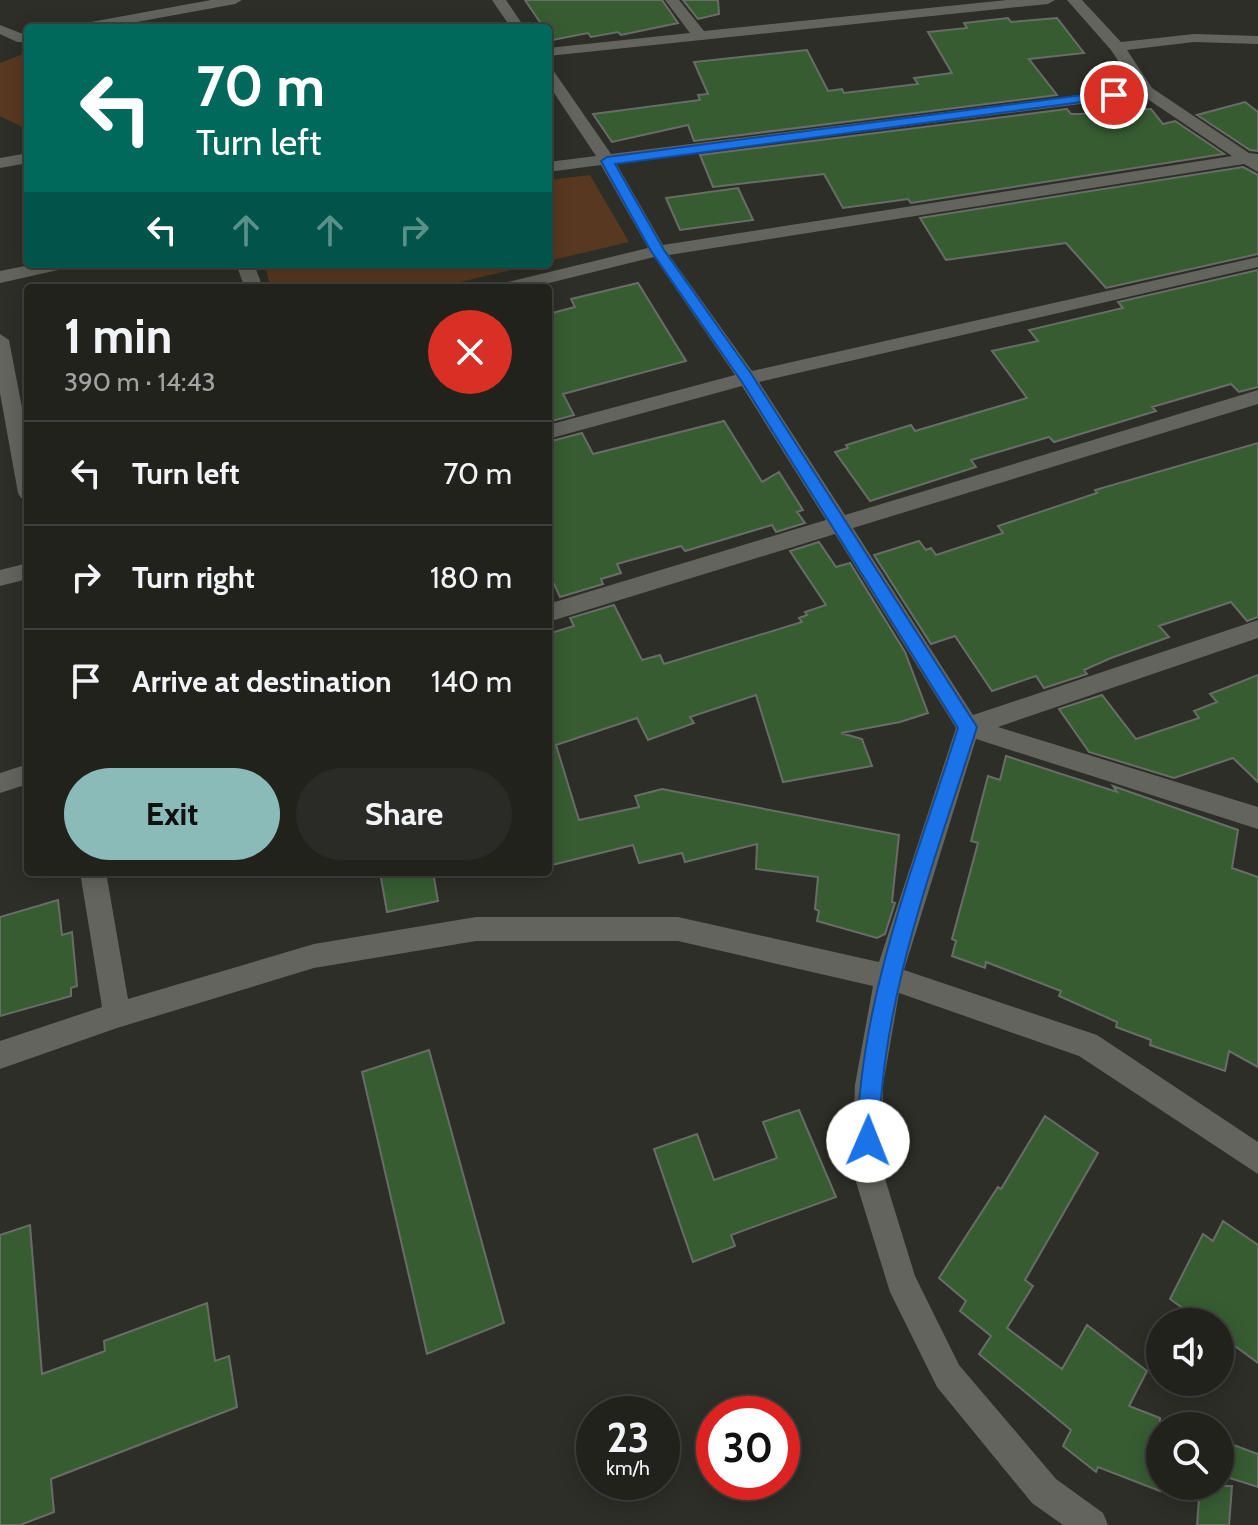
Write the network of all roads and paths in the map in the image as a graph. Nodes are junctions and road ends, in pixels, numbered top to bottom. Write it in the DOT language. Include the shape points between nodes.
graph roads {
  1 [pos="235,0"];
  2 [pos="499,0"];
  3 [pos="672,0"];
  4 [pos="1048,0"];
  5 [pos="1074,0"];
  6 [pos="102,24"];
  7 [pos="515,24"];
  8 [pos="0,29"];
  9 [pos="700,36"];
  10 [pos="24,38"];
  11 [pos="1258,40"];
  12 [pos="1117,47"];
  13 [pos="552,52"];
  14 [pos="552,79"];
  15 [pos="1146,91"];
  16 [pos="24,159"];
  17 [pos="607,161"];
  18 [pos="1254,161"];
  19 [pos="0,163"];
  20 [pos="552,167"];
  21 [pos="658,251"];
  22 [pos="1258,262"];
  23 [pos="42,268"];
  24 [pos="0,277"];
  25 [pos="522,284"];
  26 [pos="0,340"];
  27 [pos="747,378"];
  28 [pos="1258,397"];
  29 [pos="14,409"];
  30 [pos="552,431"];
  31 [pos="24,469"];
  32 [pos="838,523"];
  33 [pos="24,572"];
  34 [pos="0,578"];
  35 [pos="552,612"];
  36 [pos="1258,629"];
  37 [pos="968,727"];
  38 [pos="24,775"];
  39 [pos="0,783"];
  40 [pos="1258,818"];
  41 [pos="94,876"];
  42 [pos="888,977"];
  43 [pos="117,1015"];
  44 [pos="0,1055"];
  45 [pos="1258,1159"];
  46 [pos="1091,1525"];
  1 -- 6 [label="street"];
  2 -- 7 [label="street"];
  3 -- 9 [label="street"];
  4 -- 9 [label="street"];
  5 -- 12 [label="street"];
  8 -- 10 [label="street"];
  9 -- 13 [label="street"];
  11 -- 12 [label="street" via="1194,38"];
  12 -- 15 [label="street"];
  14 -- 17 [label="street"];
  15 -- 17 [label="street"];
  15 -- 18 [label="street"];
  16 -- 19 [label="street"];
  17 -- 20 [label="street"];
  17 -- 21 [label="street"];
  18 -- 21 [label="street"];
  21 -- 25 [label="street"];
  21 -- 27 [label="street"];
  22 -- 27 [label="street"];
  23 -- 24 [label="street"];
  26 -- 29 [label="street"];
  27 -- 30 [label="street"];
  27 -- 32 [label="street"];
  28 -- 32 [label="street"];
  29 -- 31 [label="street"];
  32 -- 35 [label="street"];
  32 -- 37 [label="street"];
  33 -- 34 [label="street"];
  36 -- 37 [label="street"];
  37 -- 40 [label="street"];
  37 -- 42 [label="street"];
  38 -- 39 [label="street"];
  41 -- 43 [label="street"];
  42 -- 43 [label="street" via="678,929 476,929 314,956"];
  42 -- 45 [label="street" via="1087,1045"];
  42 -- 46 [label="street" via="869,1085 867,1169 901,1281 948,1376 1044,1491"];
  43 -- 44 [label="street"];
}
